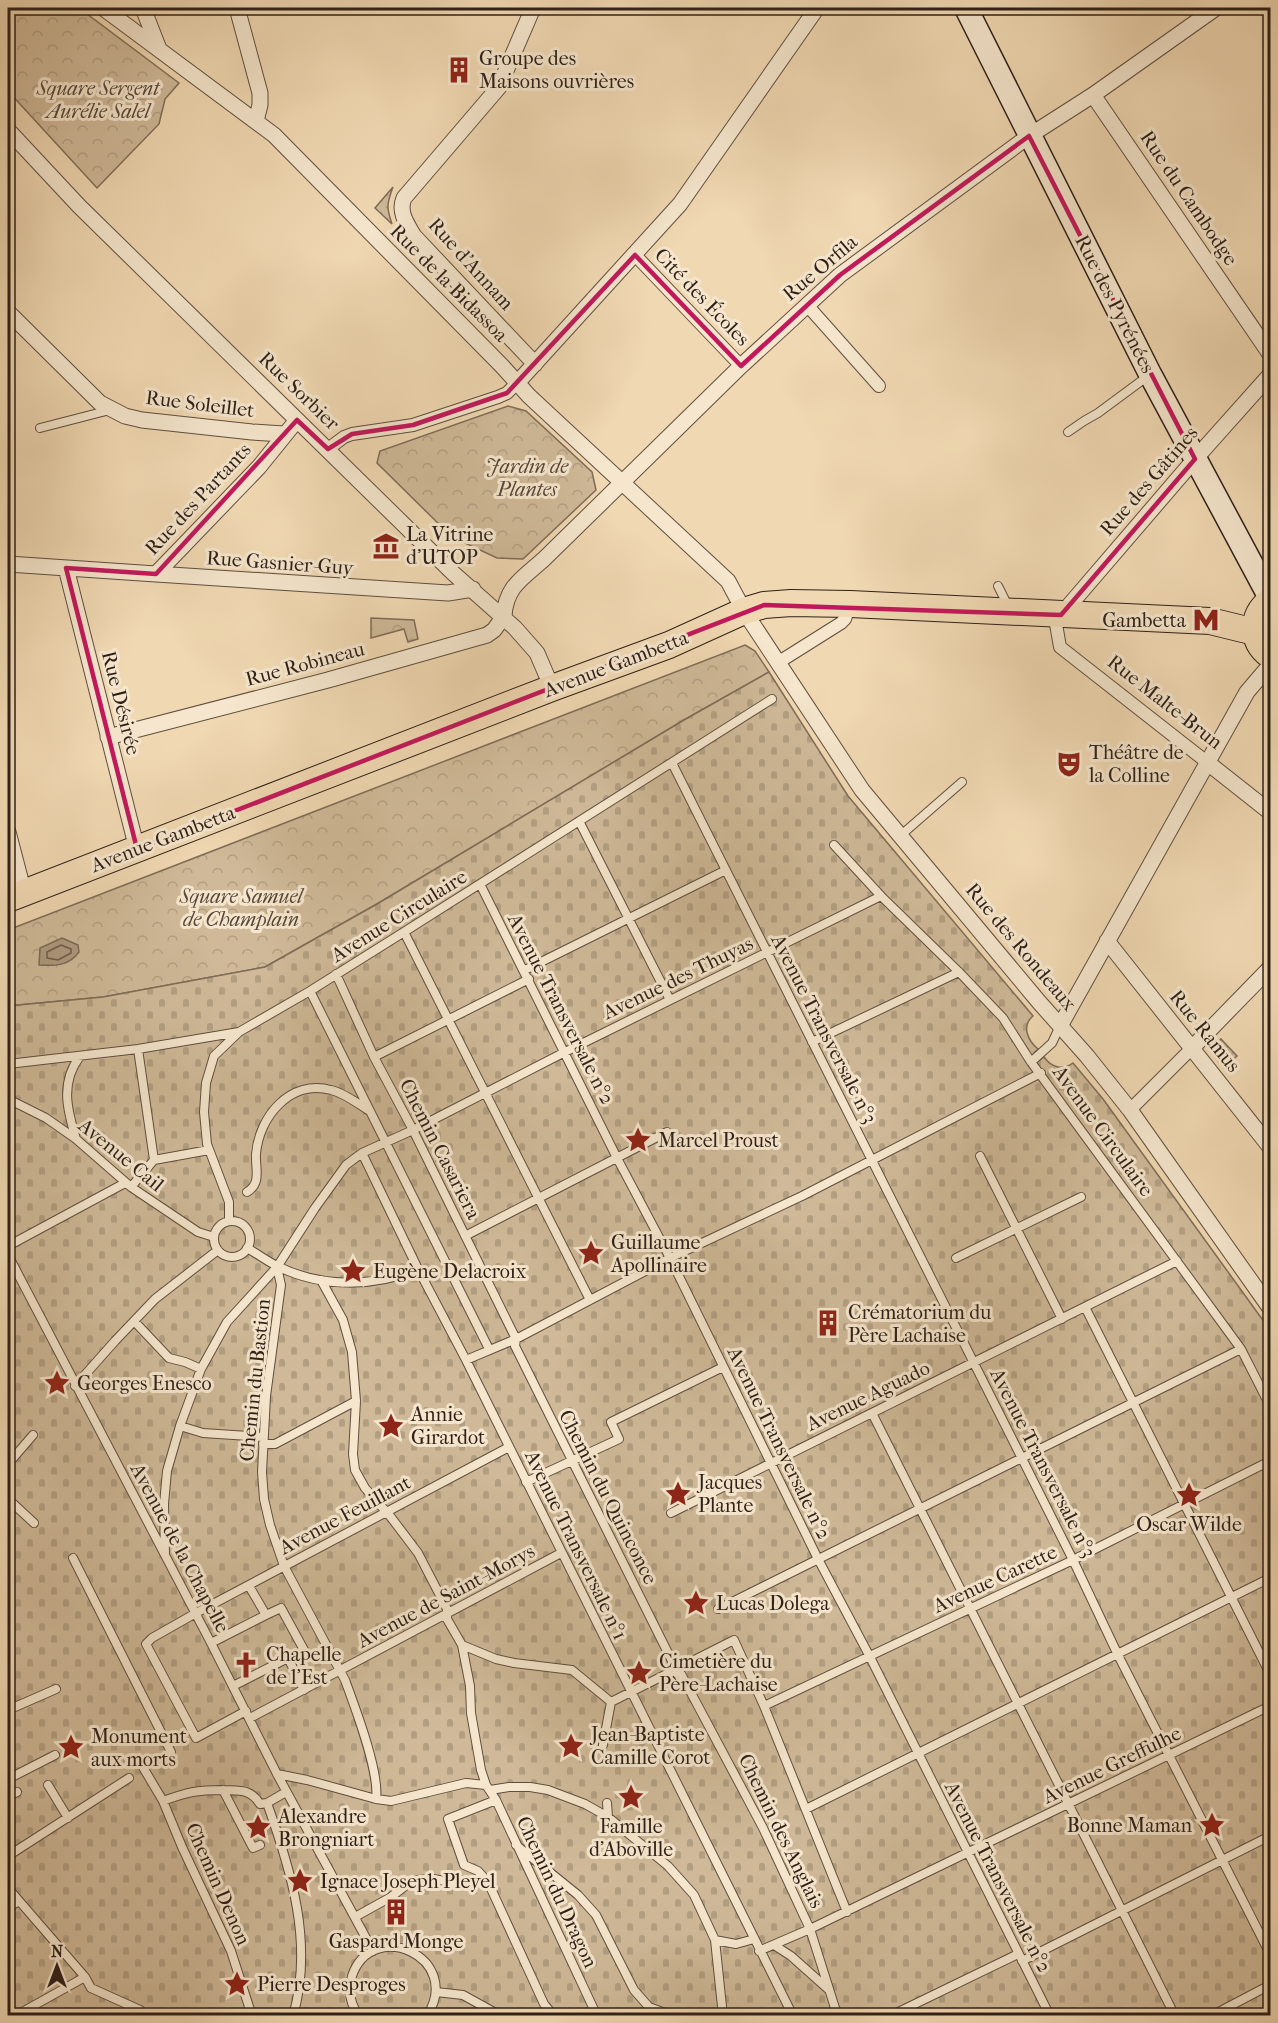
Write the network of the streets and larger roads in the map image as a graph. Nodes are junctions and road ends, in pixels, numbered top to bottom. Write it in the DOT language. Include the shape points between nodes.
graph roads {
  1 [pos="103,8"];
  2 [pos="143,8"];
  3 [pos="237,8"];
  4 [pos="533,8"];
  5 [pos="817,8"];
  6 [pos="966,8"];
  7 [pos="1216,8"];
  8 [pos="159,49"];
  9 [pos="1093,95"];
  10 [pos="256,121"];
  11 [pos="8,130"];
  12 [pos="1029,136"];
  13 [pos="635,255"];
  14 [pos="807,305"];
  15 [pos="8,312"];
  16 [pos="1270,354"];
  17 [pos="535,364"];
  18 [pos="741,366"];
  19 [pos="1270,375"];
  20 [pos="518,382"];
  21 [pos="879,386"];
  22 [pos="297,420"];
  23 [pos="284,434"];
  24 [pos="328,449"];
  25 [pos="1195,459"];
  26 [pos="622,483"];
  27 [pos="8,564"];
  28 [pos="66,568"];
  29 [pos="156,574"];
  30 [pos="473,589"];
  31 [pos="1270,600"];
  32 [pos="850,604"];
  33 [pos="744,610"];
  34 [pos="1061,615"];
  35 [pos="504,616"];
  36 [pos="1255,632"];
  37 [pos="1270,655"];
  38 [pos="779,662"];
  39 [pos="1270,665"];
  40 [pos="552,688"];
  41 [pos="108,737"];
  42 [pos="1208,763"];
  43 [pos="1270,812"];
  44 [pos="8,832"];
  45 [pos="137,849"];
  46 [pos="16,896"];
  47 [pos="1107,941"];
  48 [pos="1270,968"];
  49 [pos="1060,1026"];
  50 [pos="1192,1048"];
  51 [pos="1130,1110"];
  52 [pos="1270,1147"];
  53 [pos="1270,1308"];
  1 -- 8 [label="street, Rue de la Bidassoa"];
  2 -- 8 [label="street"];
  3 -- 10 [label="street" via="260,93"];
  4 -- 17 [label="street, Rue d'Annam" via="499,87 404,198 402,206 414,236"];
  5 -- 13 [label="street" via="680,204"];
  6 -- 12 [label="main road, Rue des Pyrénées"];
  7 -- 9 [label="street, Rue Orfila"];
  8 -- 10 [label="street, Rue de la Bidassoa"];
  9 -- 12 [label="street, Rue Orfila"];
  9 -- 16 [label="street, Rue du Cambodge"];
  10 -- 20 [label="street, Rue de la Bidassoa"];
  11 -- 22 [label="street, Rue Sorbier" via="79,206"];
  12 -- 14 [label="street, Rue Orfila" via="840,275"];
  12 -- 25 [label="main road, Rue des Pyrénées"];
  13 -- 17 [label="street"];
  13 -- 18 [label="street, Cité des Écoles"];
  14 -- 18 [label="street, Rue Orfila"];
  14 -- 21 [label="street"];
  15 -- 23 [label="street, Rue Soleillet" via="111,410 142,420"];
  17 -- 20 [label="street"];
  18 -- 26 [label="street, Rue Orfila"];
  19 -- 25 [label="street, Rue des Gâtines"];
  20 -- 24 [label="street" via="498,397 413,426 352,434"];
  20 -- 26 [label="street, Rue de la Bidassoa"];
  22 -- 23 [label="street, Rue des Partants"];
  22 -- 24 [label="street, Rue Sorbier"];
  23 -- 29 [label="street, Rue des Partants" via="259,466"];
  24 -- 30 [label="street, Rue Sorbier"];
  25 -- 31 [label="main road, Rue des Pyrénées"];
  25 -- 34 [label="street, Rue des Gâtines"];
  26 -- 33 [label="street, Rue de la Bidassoa" via="728,581"];
  26 -- 35 [label="street, Rue Orfila" via="513,586 505,602"];
  27 -- 28 [label="street, Rue des Partants"];
  28 -- 29 [label="street, Rue des Partants"];
  28 -- 41 [label="street, Rue Désirée"];
  29 -- 30 [label="street, Rue Gasnier-Guy" via="448,593"];
  30 -- 35 [label="street, Rue Sorbier"];
  31 -- 36 [label="main road" via="1258,613"];
  32 -- 33 [label="main road, Avenue Gambetta" via="791,603"];
  32 -- 34 [label="main road, Avenue Gambetta"];
  32 -- 38 [label="street" via="845,619"];
  33 -- 38 [label="street, Rue des Rondeaux"];
  33 -- 40 [label="main road, Avenue Gambetta" via="680,640"];
  34 -- 36 [label="main road, Avenue Gambetta" via="1210,621"];
  34 -- 42 [label="street, Rue Malte-Brun" via="1056,624 1060,647"];
  35 -- 40 [label="street, Rue Sorbier" via="537,653"];
  35 -- 41 [label="street, Rue Robineau" via="487,634"];
  36 -- 37 [label="main road"];
  38 -- 49 [label="street, Rue des Rondeaux" via="862,790"];
  39 -- 42 [label="street" via="1247,692"];
  40 -- 45 [label="main road, Avenue Gambetta"];
  41 -- 45 [label="street, Rue Désirée"];
  42 -- 43 [label="street, Rue Malte-Brun"];
  42 -- 47 [label="street"];
  44 -- 46 [label="street"];
  45 -- 46 [label="main road, Avenue Gambetta"];
  47 -- 49 [label="street"];
  47 -- 50 [label="street, Rue Ramus"];
  48 -- 50 [label="street"];
  49 -- 51 [label="street, Rue des Rondeaux"];
  50 -- 51 [label="street"];
  50 -- 52 [label="street, Rue Ramus"];
  51 -- 53 [label="street, Rue des Rondeaux"];
}
